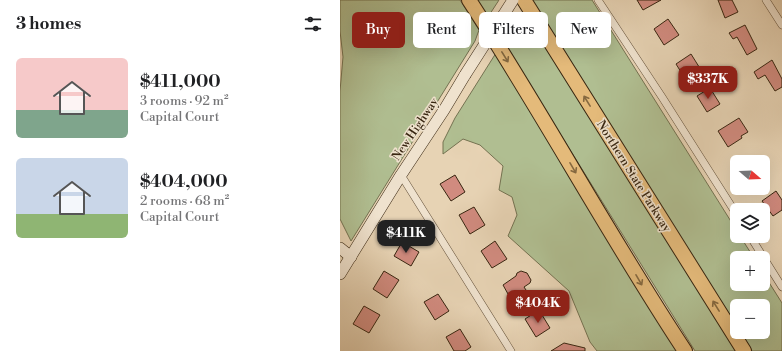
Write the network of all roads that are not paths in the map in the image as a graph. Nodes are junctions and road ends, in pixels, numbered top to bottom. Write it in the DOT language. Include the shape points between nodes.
graph roads {
  1 [pos="469,0"];
  2 [pos="513,0"];
  3 [pos="524,0"];
  4 [pos="598,0"];
  5 [pos="766,0"];
  6 [pos="782,25"];
  7 [pos="400,175"];
  8 [pos="730,204"];
  9 [pos="754,243"];
  10 [pos="340,248"];
  11 [pos="351,257"];
  12 [pos="340,274"];
  13 [pos="782,287"];
  14 [pos="511,351"];
  15 [pos="685,351"];
  16 [pos="744,351"];
  1 -- 15 [label="highway, one-way" via="560,145 643,287"];
  2 -- 7 [label="street, New Highway, bridge"];
  16 -- 3 [label="highway, Northern State Parkway, one-way"];
  4 -- 8 [label="street"];
  5 -- 6 [label="street"];
  7 -- 11 [label="street, New Highway"];
  7 -- 14 [label="street"];
  9 -- 13 [label="street"];
  10 -- 11 [label="street"];
  11 -- 12 [label="street, New Highway"];
}
